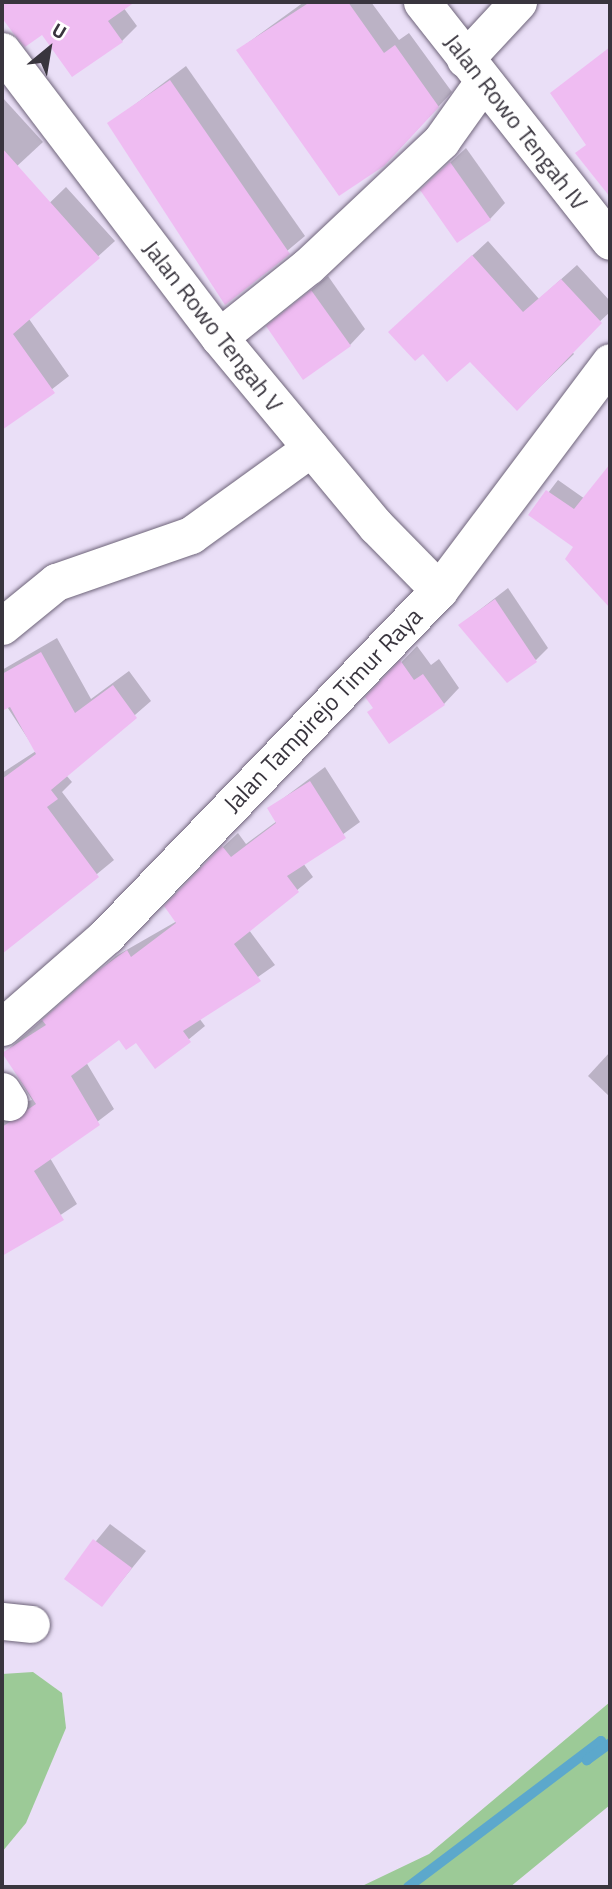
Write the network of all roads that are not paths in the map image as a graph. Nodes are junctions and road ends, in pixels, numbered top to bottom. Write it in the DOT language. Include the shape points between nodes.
graph roads {
  1 [pos="422,2"];
  2 [pos="518,2"];
  3 [pos="2,51"];
  4 [pos="474,70"];
  5 [pos="610,241"];
  6 [pos="219,337"];
  7 [pos="610,362"];
  8 [pos="311,448"];
  9 [pos="439,590"];
  10 [pos="2,626"];
  11 [pos="2,1027"];
  1 -- 4 [label="street, Jalan Rowo Tengah IV"];
  2 -- 4 [label="street"];
  3 -- 6 [label="street, Jalan Rowo Tengah V"];
  4 -- 5 [label="street, Jalan Rowo Tengah IV"];
  4 -- 6 [label="street" via="441,141 308,266"];
  6 -- 8 [label="street, Jalan Rowo Tengah V"];
  7 -- 9 [label="street, Jalan Tampirejo Timur Raya"];
  8 -- 9 [label="street, Jalan Rowo Tengah V"];
  8 -- 10 [label="street" via="191,535 56,582"];
  9 -- 11 [label="street, Jalan Tampirejo Timur Raya" via="106,936"];
}
